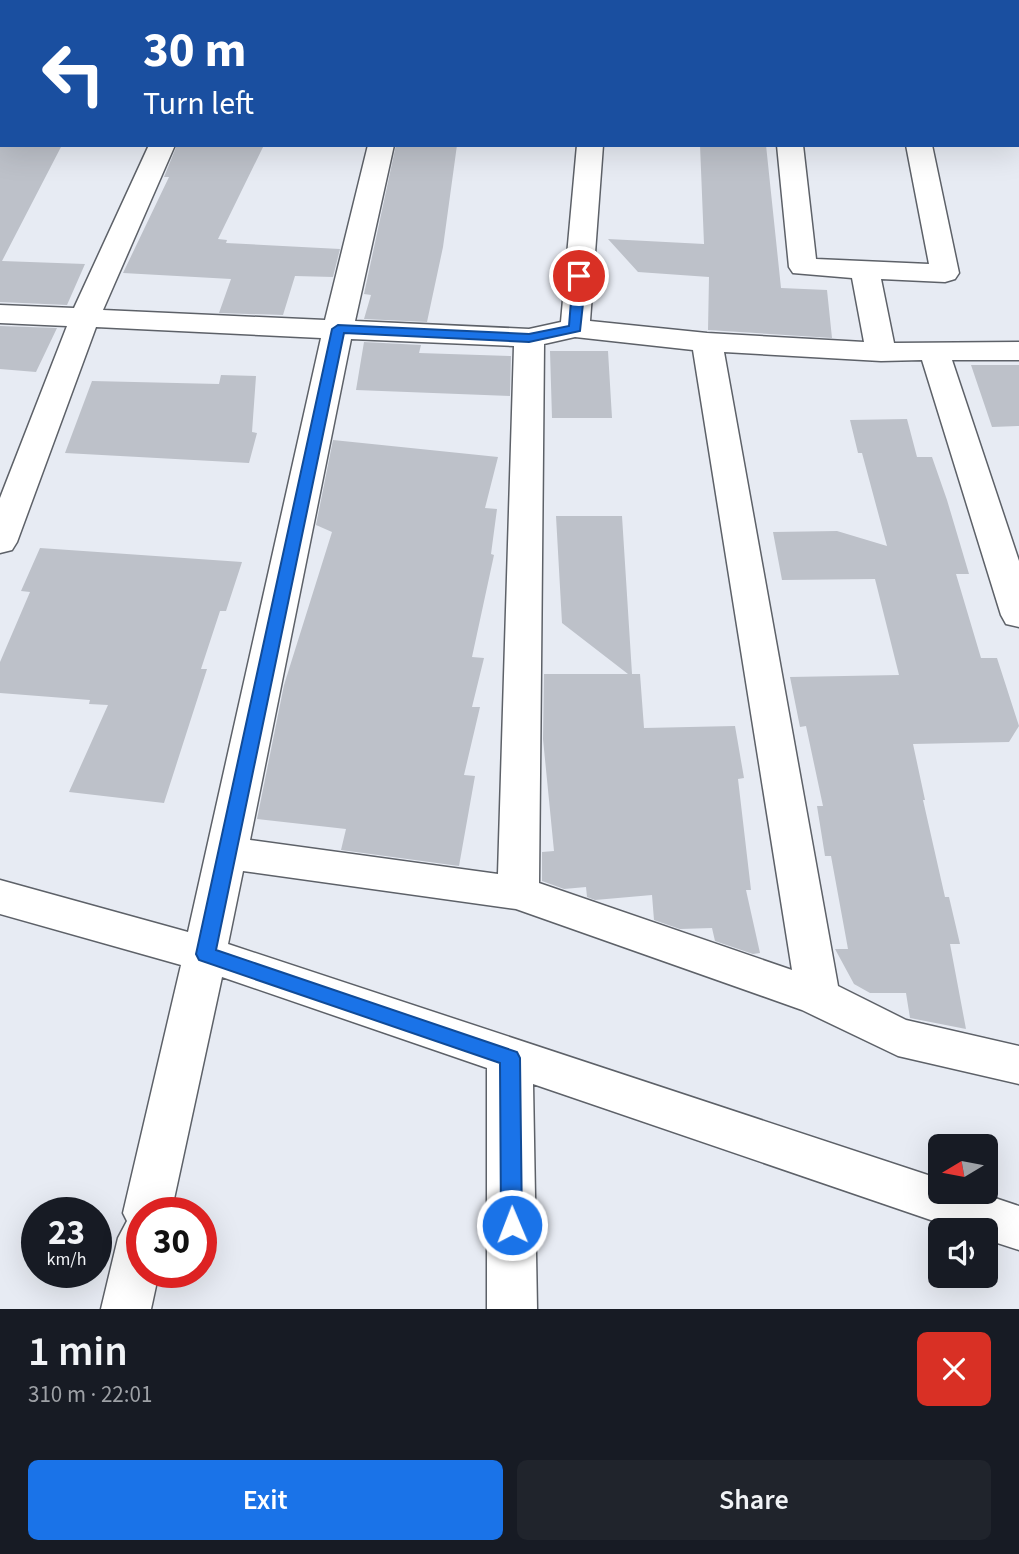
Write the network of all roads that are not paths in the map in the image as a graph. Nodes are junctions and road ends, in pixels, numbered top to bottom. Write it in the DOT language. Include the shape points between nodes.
graph roads {
  1 [pos="161,147"];
  2 [pos="381,147"];
  3 [pos="590,147"];
  4 [pos="790,147"];
  5 [pos="919,147"];
  6 [pos="862,270"];
  7 [pos="0,314"];
  8 [pos="85,318"];
  9 [pos="575,328"];
  10 [pos="338,329"];
  11 [pos="529,338"];
  12 [pos="708,342"];
  13 [pos="934,351"];
  14 [pos="1019,351"];
  15 [pos="881,352"];
  16 [pos="0,542"];
  17 [pos="1019,615"];
  18 [pos="226,853"];
  19 [pos="518,893"];
  20 [pos="0,897"];
  21 [pos="205,954"];
  22 [pos="818,996"];
  23 [pos="510,1058"];
  24 [pos="1019,1065"];
  25 [pos="151,1197"];
  26 [pos="1019,1228"];
  27 [pos="131,1288"];
  28 [pos="126,1309"];
  29 [pos="512,1309"];
  1 -- 8 [label="street"];
  2 -- 10 [label="street"];
  3 -- 9 [label="street"];
  4 -- 6 [label="street" via="803,267"];
  5 -- 6 [label="street" via="945,273"];
  6 -- 15 [label="street"];
  7 -- 8 [label="street"];
  8 -- 10 [label="street"];
  8 -- 16 [label="street"];
  9 -- 11 [label="street"];
  9 -- 12 [label="street"];
  10 -- 11 [label="street"];
  10 -- 18 [label="street"];
  11 -- 19 [label="street"];
  12 -- 15 [label="street"];
  12 -- 22 [label="street"];
  13 -- 14 [label="street"];
  13 -- 15 [label="street"];
  13 -- 17 [label="street"];
  18 -- 19 [label="street"];
  18 -- 21 [label="street"];
  19 -- 22 [label="street"];
  20 -- 21 [label="street"];
  21 -- 23 [label="street"];
  21 -- 25 [label="street"];
  22 -- 24 [label="street" via="898,1037"];
  23 -- 26 [label="street"];
  23 -- 29 [label="street"];
  27 -- 28 [label="street"];
}
